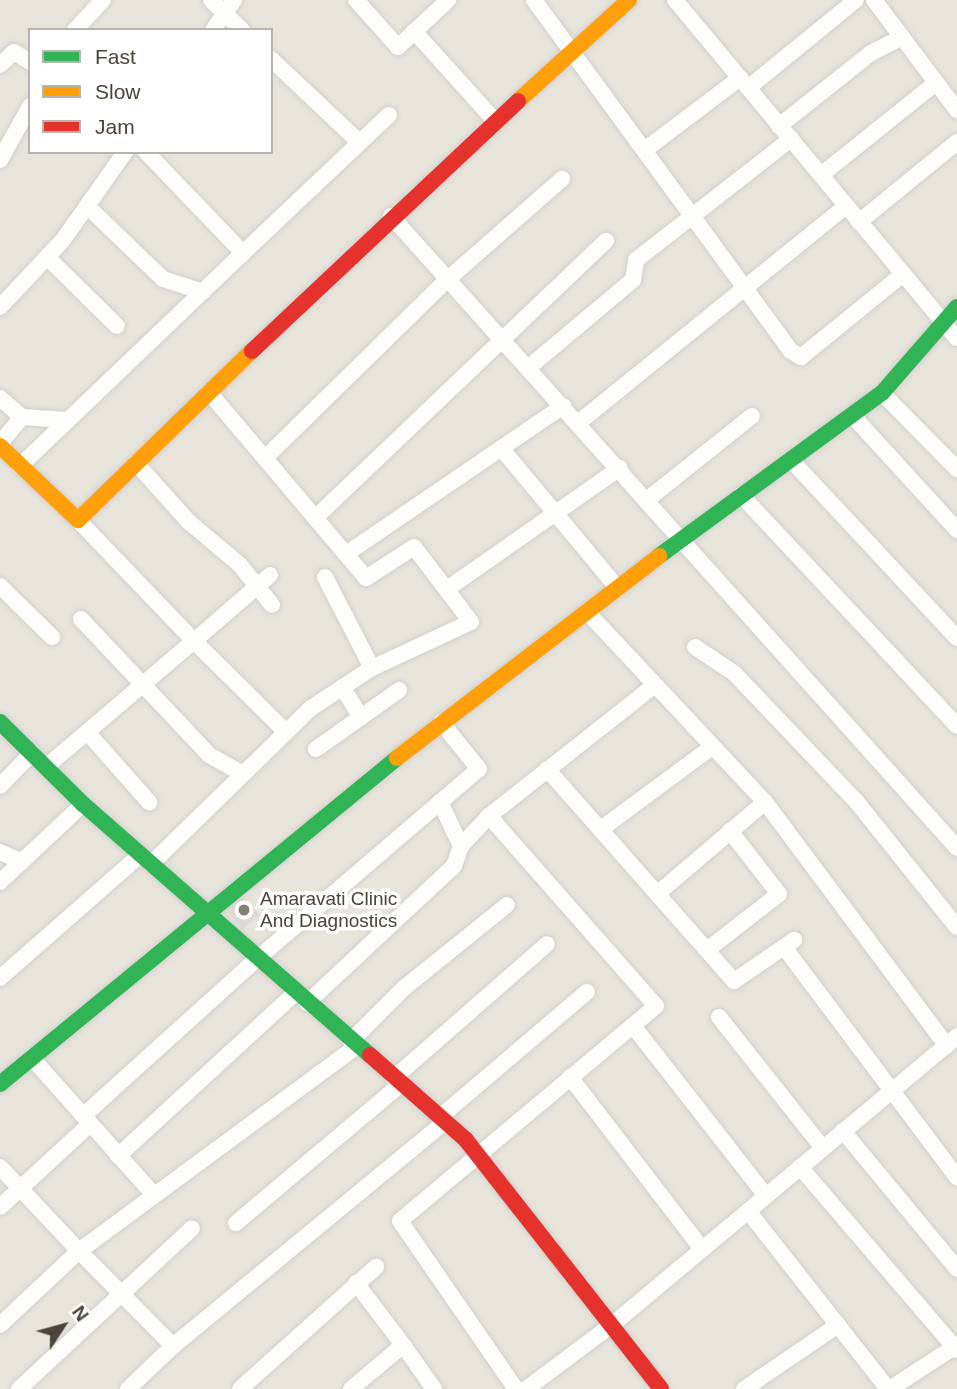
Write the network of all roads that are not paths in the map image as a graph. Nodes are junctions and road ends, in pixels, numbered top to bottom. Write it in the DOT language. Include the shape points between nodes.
graph roads {
  1 [pos="103,0"];
  2 [pos="211,0"];
  3 [pos="356,0"];
  4 [pos="448,0"];
  5 [pos="534,0"];
  6 [pos="629,0"];
  7 [pos="675,0"];
  8 [pos="856,0"];
  9 [pos="874,0"];
  10 [pos="230,6"];
  11 [pos="77,28"];
  12 [pos="214,28"];
  13 [pos="241,28"];
  14 [pos="414,32"];
  15 [pos="902,37"];
  16 [pos="574,49"];
  17 [pos="28,61"];
  18 [pos="273,61"];
  19 [pos="0,65"];
  20 [pos="744,83"];
  21 [pos="936,83"];
  22 [pos="28,110"];
  23 [pos="957,110"];
  24 [pos="389,115"];
  25 [pos="495,121"];
  26 [pos="779,126"];
  27 [pos="791,139"];
  28 [pos="957,142"];
  29 [pos="360,143"];
  30 [pos="646,149"];
  31 [pos="124,154"];
  32 [pos="148,154"];
  33 [pos="0,160"];
  34 [pos="821,175"];
  35 [pos="562,179"];
  36 [pos="846,205"];
  37 [pos="88,206"];
  38 [pos="391,216"];
  39 [pos="694,216"];
  40 [pos="859,222"];
  41 [pos="606,241"];
  42 [pos="243,253"];
  43 [pos="47,257"];
  44 [pos="903,274"];
  45 [pos="448,279"];
  46 [pos="743,284"];
  47 [pos="203,292"];
  48 [pos="0,307"];
  49 [pos="957,307"];
  50 [pos="944,323"];
  51 [pos="117,326"];
  52 [pos="957,338"];
  53 [pos="504,340"];
  54 [pos="528,368"];
  55 [pos="209,392"];
  56 [pos="882,393"];
  57 [pos="0,398"];
  58 [pos="563,406"];
  59 [pos="852,415"];
  60 [pos="752,416"];
  61 [pos="22,417"];
  62 [pos="68,421"];
  63 [pos="578,423"];
  64 [pos="0,445"];
  65 [pos="501,448"];
  66 [pos="265,458"];
  67 [pos="791,460"];
  68 [pos="136,463"];
  69 [pos="20,466"];
  70 [pos="620,468"];
  71 [pos="957,469"];
  72 [pos="741,495"];
  73 [pos="648,499"];
  74 [pos="555,513"];
  75 [pos="316,518"];
  76 [pos="78,520"];
  77 [pos="957,530"];
  78 [pos="682,537"];
  79 [pos="346,554"];
  80 [pos="270,575"];
  81 [pos="325,577"];
  82 [pos="0,586"];
  83 [pos="257,586"];
  84 [pos="617,587"];
  85 [pos="447,589"];
  86 [pos="272,605"];
  87 [pos="589,614"];
  88 [pos="81,619"];
  89 [pos="52,637"];
  90 [pos="957,638"];
  91 [pos="194,641"];
  92 [pos="695,647"];
  93 [pos="372,668"];
  94 [pos="143,684"];
  95 [pos="655,685"];
  96 [pos="342,687"];
  97 [pos="399,690"];
  98 [pos="361,717"];
  99 [pos="0,722"];
  100 [pos="441,722"];
  101 [pos="957,726"];
  102 [pos="87,732"];
  103 [pos="286,732"];
  104 [pos="713,746"];
  105 [pos="316,749"];
  106 [pos="32,752"];
  107 [pos="47,766"];
  108 [pos="547,769"];
  109 [pos="243,774"];
  110 [pos="0,786"];
  111 [pos="149,802"];
  112 [pos="440,802"];
  113 [pos="765,802"];
  114 [pos="83,804"];
  115 [pos="489,816"];
  116 [pos="601,829"];
  117 [pos="730,831"];
  118 [pos="461,845"];
  119 [pos="957,848"];
  120 [pos="0,852"];
  121 [pos="146,859"];
  122 [pos="22,862"];
  123 [pos="0,883"];
  124 [pos="657,894"];
  125 [pos="507,905"];
  126 [pos="208,915"];
  127 [pos="957,927"];
  128 [pos="547,944"];
  129 [pos="707,950"];
  130 [pos="257,959"];
  131 [pos="0,978"];
  132 [pos="587,992"];
  133 [pos="301,998"];
  134 [pos="719,1017"];
  135 [pos="634,1027"];
  136 [pos="952,1041"];
  137 [pos="354,1044"];
  138 [pos="32,1058"];
  139 [pos="570,1077"];
  140 [pos="398,1081"];
  141 [pos="0,1084"];
  142 [pos="892,1089"];
  143 [pos="442,1119"];
  144 [pos="87,1120"];
  145 [pos="843,1131"];
  146 [pos="823,1148"];
  147 [pos="477,1152"];
  148 [pos="118,1156"];
  149 [pos="0,1167"];
  150 [pos="800,1167"];
  151 [pos="957,1177"];
  152 [pos="19,1190"];
  153 [pos="153,1194"];
  154 [pos="766,1196"];
  155 [pos="0,1207"];
  156 [pos="748,1211"];
  157 [pos="236,1223"];
  158 [pos="192,1228"];
  159 [pos="702,1249"];
  160 [pos="79,1251"];
  161 [pos="376,1267"];
  162 [pos="957,1269"];
  163 [pos="356,1283"];
  164 [pos="121,1294"];
  165 [pos="613,1324"];
  166 [pos="0,1325"];
  167 [pos="838,1325"];
  168 [pos="403,1345"];
  169 [pos="173,1346"];
  170 [pos="956,1347"];
  171 [pos="19,1389"];
  172 [pos="128,1389"];
  173 [pos="240,1389"];
  174 [pos="351,1389"];
  175 [pos="434,1389"];
  176 [pos="516,1389"];
  177 [pos="526,1389"];
  178 [pos="661,1389"];
  179 [pos="744,1389"];
  180 [pos="889,1389"];
  1 -- 11 [label="street"];
  2 -- 10 [label="street"];
  3 -- 14 [label="street" via="398,47"];
  4 -- 14 [label="street"];
  5 -- 16 [label="street"];
  6 -- 16 [label="street"];
  7 -- 20 [label="street"];
  8 -- 20 [label="street"];
  9 -- 15 [label="street"];
  10 -- 12 [label="street"];
  10 -- 13 [label="street"];
  14 -- 25 [label="street"];
  15 -- 21 [label="street"];
  15 -- 26 [label="street" via="871,53"];
  16 -- 25 [label="street"];
  16 -- 30 [label="street"];
  17 -- 19 [label="street" via="14,52"];
  18 -- 29 [label="street"];
  20 -- 26 [label="street"];
  20 -- 30 [label="street"];
  21 -- 23 [label="street"];
  21 -- 34 [label="street"];
  22 -- 33 [label="street"];
  24 -- 29 [label="street"];
  25 -- 38 [label="street"];
  26 -- 27 [label="street"];
  27 -- 34 [label="street"];
  27 -- 39 [label="street"];
  28 -- 40 [label="street"];
  29 -- 42 [label="street"];
  30 -- 39 [label="street"];
  31 -- 37 [label="street"];
  32 -- 42 [label="street"];
  34 -- 36 [label="street"];
  35 -- 45 [label="street"];
  36 -- 40 [label="street"];
  36 -- 46 [label="street"];
  37 -- 43 [label="street"];
  37 -- 47 [label="street" via="163,279"];
  38 -- 45 [label="street"];
  38 -- 55 [label="street"];
  39 -- 46 [label="street"];
  39 -- 54 [label="street" via="634,262 633,280"];
  40 -- 44 [label="street"];
  41 -- 53 [label="street"];
  42 -- 47 [label="street"];
  43 -- 48 [label="street"];
  43 -- 51 [label="street"];
  44 -- 46 [label="street" via="801,357 791,351"];
  44 -- 50 [label="street"];
  45 -- 53 [label="street"];
  45 -- 66 [label="street"];
  46 -- 63 [label="street"];
  47 -- 62 [label="street"];
  49 -- 50 [label="street"];
  50 -- 52 [label="street"];
  50 -- 56 [label="street"];
  53 -- 54 [label="street"];
  53 -- 75 [label="street"];
  54 -- 58 [label="street"];
  55 -- 66 [label="street"];
  55 -- 68 [label="street"];
  56 -- 59 [label="street"];
  56 -- 71 [label="street"];
  57 -- 61 [label="street"];
  58 -- 63 [label="street"];
  58 -- 65 [label="street"];
  59 -- 67 [label="street"];
  59 -- 77 [label="street"];
  60 -- 73 [label="street"];
  61 -- 62 [label="street"];
  61 -- 64 [label="street"];
  62 -- 69 [label="street"];
  63 -- 70 [label="street"];
  64 -- 69 [label="street"];
  65 -- 74 [label="street"];
  65 -- 79 [label="street"];
  66 -- 75 [label="street"];
  67 -- 72 [label="street"];
  67 -- 90 [label="street"];
  68 -- 76 [label="street"];
  68 -- 83 [label="street"];
  69 -- 76 [label="street"];
  70 -- 73 [label="street"];
  70 -- 74 [label="street"];
  72 -- 78 [label="street"];
  72 -- 101 [label="street"];
  73 -- 78 [label="street"];
  74 -- 84 [label="street"];
  74 -- 85 [label="street"];
  75 -- 79 [label="street"];
  76 -- 91 [label="street"];
  78 -- 84 [label="street"];
  78 -- 119 [label="street"];
  79 -- 85 [label="street" via="366,578 414,547"];
  80 -- 83 [label="street"];
  81 -- 93 [label="street"];
  82 -- 89 [label="street"];
  83 -- 86 [label="street"];
  83 -- 91 [label="street"];
  84 -- 87 [label="street"];
  85 -- 93 [label="street" via="471,622"];
  87 -- 95 [label="street"];
  87 -- 100 [label="street"];
  88 -- 94 [label="street"];
  91 -- 94 [label="street"];
  91 -- 103 [label="street"];
  92 -- 127 [label="street" via="734,673 856,801"];
  93 -- 96 [label="street"];
  94 -- 102 [label="street"];
  94 -- 109 [label="street" via="209,755"];
  95 -- 104 [label="street"];
  95 -- 108 [label="street"];
  96 -- 98 [label="street"];
  96 -- 103 [label="street"];
  97 -- 98 [label="street"];
  98 -- 105 [label="street"];
  99 -- 106 [label="street"];
  100 -- 112 [label="street" via="479,769"];
  100 -- 126 [label="street"];
  102 -- 107 [label="street"];
  102 -- 111 [label="street"];
  103 -- 109 [label="street"];
  104 -- 113 [label="street"];
  104 -- 116 [label="street"];
  106 -- 107 [label="street"];
  106 -- 110 [label="street"];
  107 -- 114 [label="street"];
  108 -- 115 [label="street"];
  108 -- 116 [label="street"];
  109 -- 121 [label="street"];
  112 -- 118 [label="street"];
  112 -- 130 [label="street"];
  113 -- 117 [label="street"];
  113 -- 136 [label="street"];
  114 -- 121 [label="street"];
  114 -- 122 [label="street"];
  115 -- 118 [label="street"];
  115 -- 135 [label="street" via="656,1006"];
  116 -- 124 [label="street"];
  117 -- 124 [label="street"];
  117 -- 129 [label="street" via="779,894"];
  118 -- 133 [label="street" via="454,866"];
  120 -- 122 [label="street"];
  121 -- 126 [label="street"];
  121 -- 131 [label="street"];
  122 -- 123 [label="street"];
  124 -- 129 [label="street"];
  125 -- 137 [label="street" via="404,988"];
  126 -- 130 [label="street"];
  126 -- 138 [label="street"];
  128 -- 140 [label="street"];
  129 -- 142 [label="street" via="734,981 789,943"];
  130 -- 133 [label="street"];
  130 -- 144 [label="street"];
  132 -- 143 [label="street"];
  133 -- 137 [label="street"];
  133 -- 148 [label="street"];
  134 -- 146 [label="street"];
  135 -- 139 [label="street"];
  135 -- 154 [label="street"];
  136 -- 142 [label="street"];
  137 -- 140 [label="street"];
  137 -- 153 [label="street"];
  138 -- 141 [label="street"];
  138 -- 144 [label="street"];
  139 -- 147 [label="street"];
  139 -- 159 [label="street"];
  140 -- 143 [label="street"];
  140 -- 157 [label="street"];
  142 -- 145 [label="street"];
  142 -- 151 [label="street"];
  143 -- 147 [label="street"];
  143 -- 169 [label="street"];
  144 -- 148 [label="street"];
  144 -- 152 [label="street"];
  145 -- 146 [label="street"];
  145 -- 162 [label="street"];
  146 -- 150 [label="street"];
  147 -- 165 [label="street"];
  147 -- 176 [label="street" via="400,1221"];
  148 -- 153 [label="street"];
  149 -- 152 [label="street"];
  150 -- 154 [label="street"];
  150 -- 170 [label="street"];
  152 -- 155 [label="street"];
  152 -- 160 [label="street"];
  153 -- 160 [label="street"];
  154 -- 156 [label="street"];
  156 -- 159 [label="street"];
  156 -- 167 [label="street"];
  158 -- 164 [label="street"];
  159 -- 165 [label="street"];
  160 -- 164 [label="street"];
  160 -- 166 [label="street"];
  161 -- 163 [label="street"];
  163 -- 168 [label="street"];
  163 -- 173 [label="street"];
  164 -- 169 [label="street"];
  164 -- 171 [label="street"];
  165 -- 177 [label="street"];
  165 -- 178 [label="street"];
  167 -- 179 [label="street"];
  167 -- 180 [label="street"];
  168 -- 174 [label="street"];
  168 -- 175 [label="street"];
  169 -- 172 [label="street"];
  170 -- 180 [label="street"];
}
